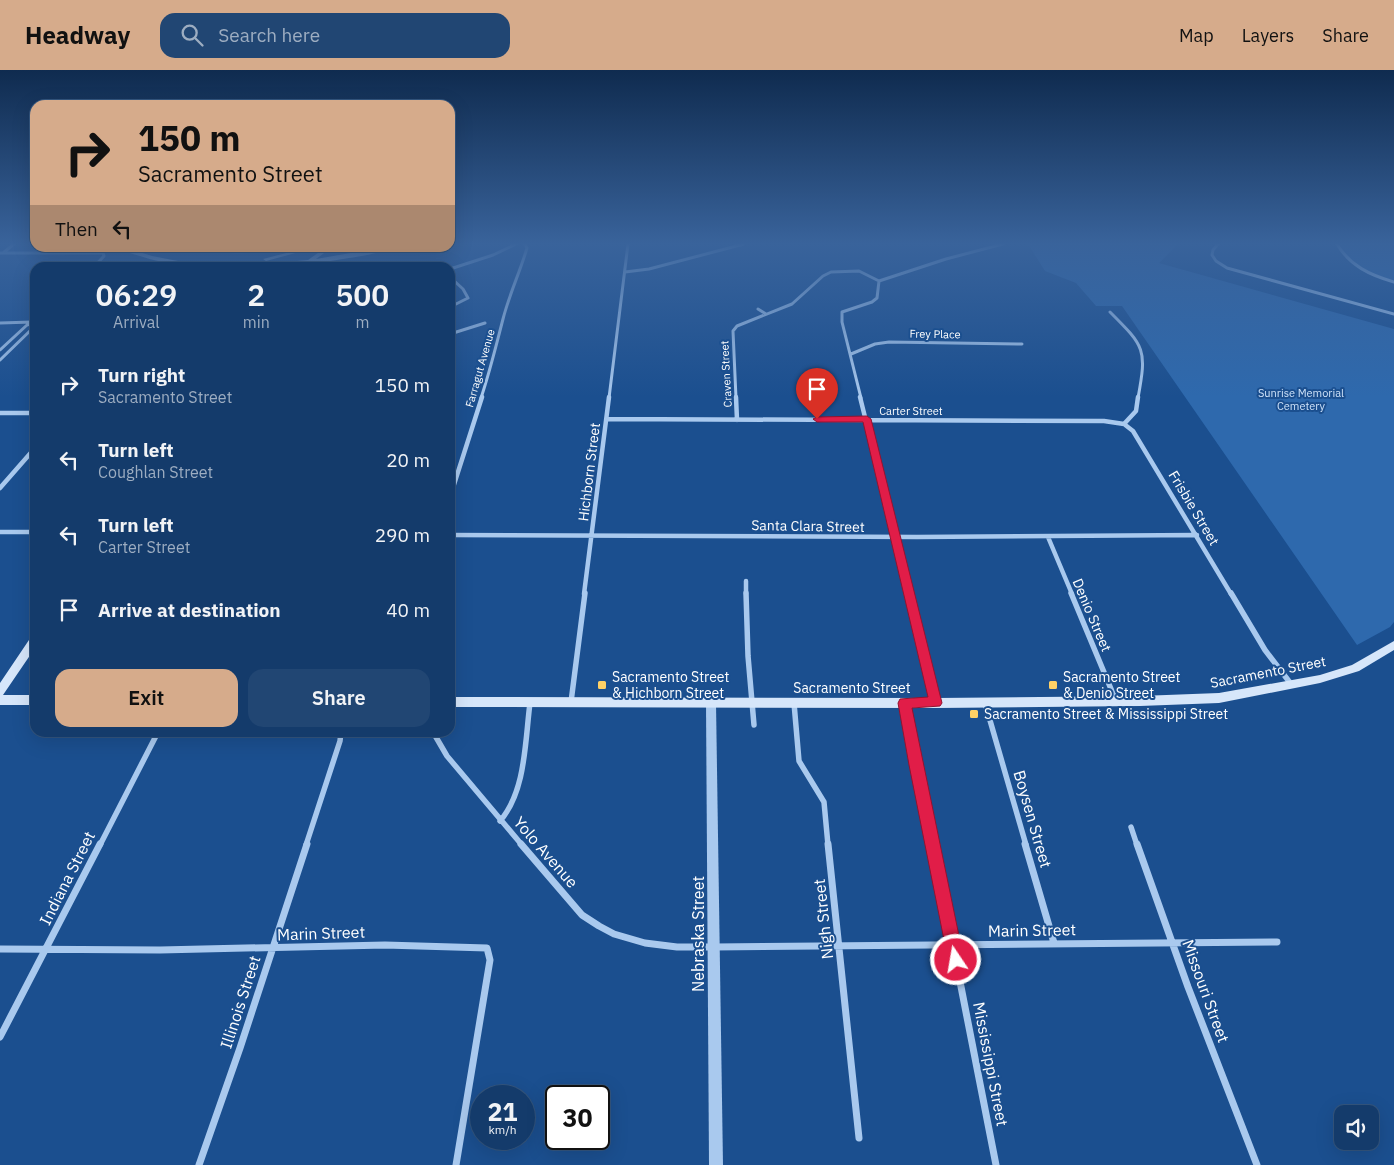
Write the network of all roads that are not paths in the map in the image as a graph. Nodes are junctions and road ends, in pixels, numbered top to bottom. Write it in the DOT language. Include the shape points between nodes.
graph roads {
  1 [pos="466,295"];
  2 [pos="511,295"];
  3 [pos="622,295"];
  4 [pos="802,295"];
  5 [pos="877,295"];
  6 [pos="1324,295"];
  7 [pos="455,304"];
  8 [pos="758,309"];
  9 [pos="1110,312"];
  10 [pos="766,314"];
  11 [pos="1394,314"];
  12 [pos="0,323"];
  13 [pos="30,323"];
  14 [pos="485,323"];
  15 [pos="30,324"];
  16 [pos="30,328"];
  17 [pos="455,332"];
  18 [pos="1022,344"];
  19 [pos="0,350"];
  20 [pos="851,354"];
  21 [pos="0,360"];
  22 [pos="0,413"];
  23 [pos="30,413"];
  24 [pos="607,419"];
  25 [pos="867,419"];
  26 [pos="737,420"];
  27 [pos="1124,424"];
  28 [pos="30,454"];
  29 [pos="455,481"];
  30 [pos="0,488"];
  31 [pos="0,532"];
  32 [pos="30,532"];
  33 [pos="455,535"];
  34 [pos="593,535"];
  35 [pos="1197,535"];
  36 [pos="896,538"];
  37 [pos="1048,538"];
  38 [pos="746,581"];
  39 [pos="1394,645"];
  40 [pos="30,647"];
  41 [pos="1291,684"];
  42 [pos="0,692"];
  43 [pos="0,700"];
  44 [pos="30,700"];
  45 [pos="1116,701"];
  46 [pos="455,702"];
  47 [pos="530,702"];
  48 [pos="711,702"];
  49 [pos="985,702"];
  50 [pos="570,703"];
  51 [pos="751,703"];
  52 [pos="794,703"];
  53 [pos="905,703"];
  54 [pos="936,703"];
  55 [pos="754,726"];
  56 [pos="155,737"];
  57 [pos="340,737"];
  58 [pos="436,737"];
  59 [pos="500,821"];
  60 [pos="1130,826"];
  61 [pos="1174,942"];
  62 [pos="1277,942"];
  63 [pos="1054,943"];
  64 [pos="952,945"];
  65 [pos="840,946"];
  66 [pos="668,947"];
  67 [pos="714,947"];
  68 [pos="273,948"];
  69 [pos="0,949"];
  70 [pos="46,949"];
  71 [pos="0,1037"];
  72 [pos="859,1138"];
  73 [pos="199,1165"];
  74 [pos="456,1165"];
  75 [pos="716,1165"];
  76 [pos="996,1165"];
  77 [pos="1257,1165"];
  1 -- 7 [label="street" via="468,298"];
  2 -- 29 [label="street, Farragut Avenue"];
  3 -- 24 [label="street, Hichborn Street"];
  4 -- 10 [label="street, Craven Street" via="792,304"];
  5 -- 20 [label="street" via="872,302 842,312"];
  6 -- 11 [label="street"];
  8 -- 10 [label="street"];
  9 -- 27 [label="street" via="1127,327 1142,349 1143,370 1136,411"];
  10 -- 26 [label="street, Craven Street" via="737,326 733,331"];
  12 -- 13 [label="street"];
  14 -- 17 [label="street"];
  15 -- 19 [label="street"];
  16 -- 21 [label="street"];
  18 -- 20 [label="street, Frey Place" via="888,342"];
  20 -- 25 [label="street"];
  22 -- 23 [label="street"];
  24 -- 26 [label="street, Carter Street"];
  24 -- 34 [label="street, Hichborn Street"];
  25 -- 26 [label="street, Carter Street"];
  25 -- 27 [label="street, Carter Street" via="1104,421"];
  25 -- 36 [label="street"];
  27 -- 35 [label="street, Frisbie Street" via="1133,431"];
  28 -- 30 [label="street"];
  31 -- 32 [label="street"];
  33 -- 34 [label="street, Santa Clara Street"];
  34 -- 36 [label="street, Santa Clara Street"];
  34 -- 50 [label="street, Hichborn Street"];
  35 -- 37 [label="street, Santa Clara Street"];
  35 -- 41 [label="street, Frisbie Street" via="1265,650"];
  36 -- 37 [label="street, Santa Clara Street"];
  36 -- 54 [label="street"];
  37 -- 45 [label="street, Denio Street"];
  38 -- 51 [label="street"];
  39 -- 41 [label="main road, Sacramento Street" via="1355,668"];
  40 -- 42 [label="main road"];
  41 -- 45 [label="main road, Sacramento Street" via="1219,698"];
  43 -- 44 [label="main road"];
  45 -- 49 [label="main road, Sacramento Street"];
  46 -- 47 [label="main road, Sacramento Street"];
  47 -- 50 [label="main road, Sacramento Street"];
  47 -- 59 [label="street" via="517,794"];
  48 -- 50 [label="main road, Sacramento Street"];
  48 -- 51 [label="main road, Sacramento Street"];
  48 -- 67 [label="street, Nebraska Street"];
  49 -- 54 [label="main road, Sacramento Street"];
  49 -- 63 [label="street, Boysen Street"];
  51 -- 52 [label="main road, Sacramento Street"];
  51 -- 55 [label="street"];
  52 -- 53 [label="main road, Sacramento Street"];
  52 -- 65 [label="street, Nigh Street" via="799,761 824,802"];
  53 -- 54 [label="main road, Sacramento Street"];
  53 -- 64 [label="street, Mississippi Street"];
  56 -- 70 [label="street, Indiana Street"];
  57 -- 68 [label="street, Illinois Street"];
  58 -- 59 [label="street, Yolo Avenue" via="447,756"];
  59 -- 66 [label="street, Yolo Avenue" via="582,915 600,928 635,943"];
  60 -- 61 [label="street, Missouri Street"];
  61 -- 62 [label="street, Marin Street"];
  61 -- 63 [label="street, Marin Street"];
  61 -- 77 [label="street, Missouri Street" via="1188,987"];
  63 -- 64 [label="street, Marin Street"];
  64 -- 65 [label="street, Marin Street"];
  64 -- 76 [label="street, Mississippi Street"];
  65 -- 67 [label="street, Marin Street"];
  65 -- 72 [label="street, Nigh Street"];
  66 -- 67 [label="street, Marin Street"];
  67 -- 75 [label="street, Nebraska Street"];
  68 -- 70 [label="street, Marin Street"];
  68 -- 73 [label="street, Illinois Street"];
  68 -- 74 [label="street, Marin Street" via="385,945 487,948 490,960"];
  69 -- 70 [label="street, Marin Street"];
  70 -- 71 [label="street, Indiana Street"];
}
